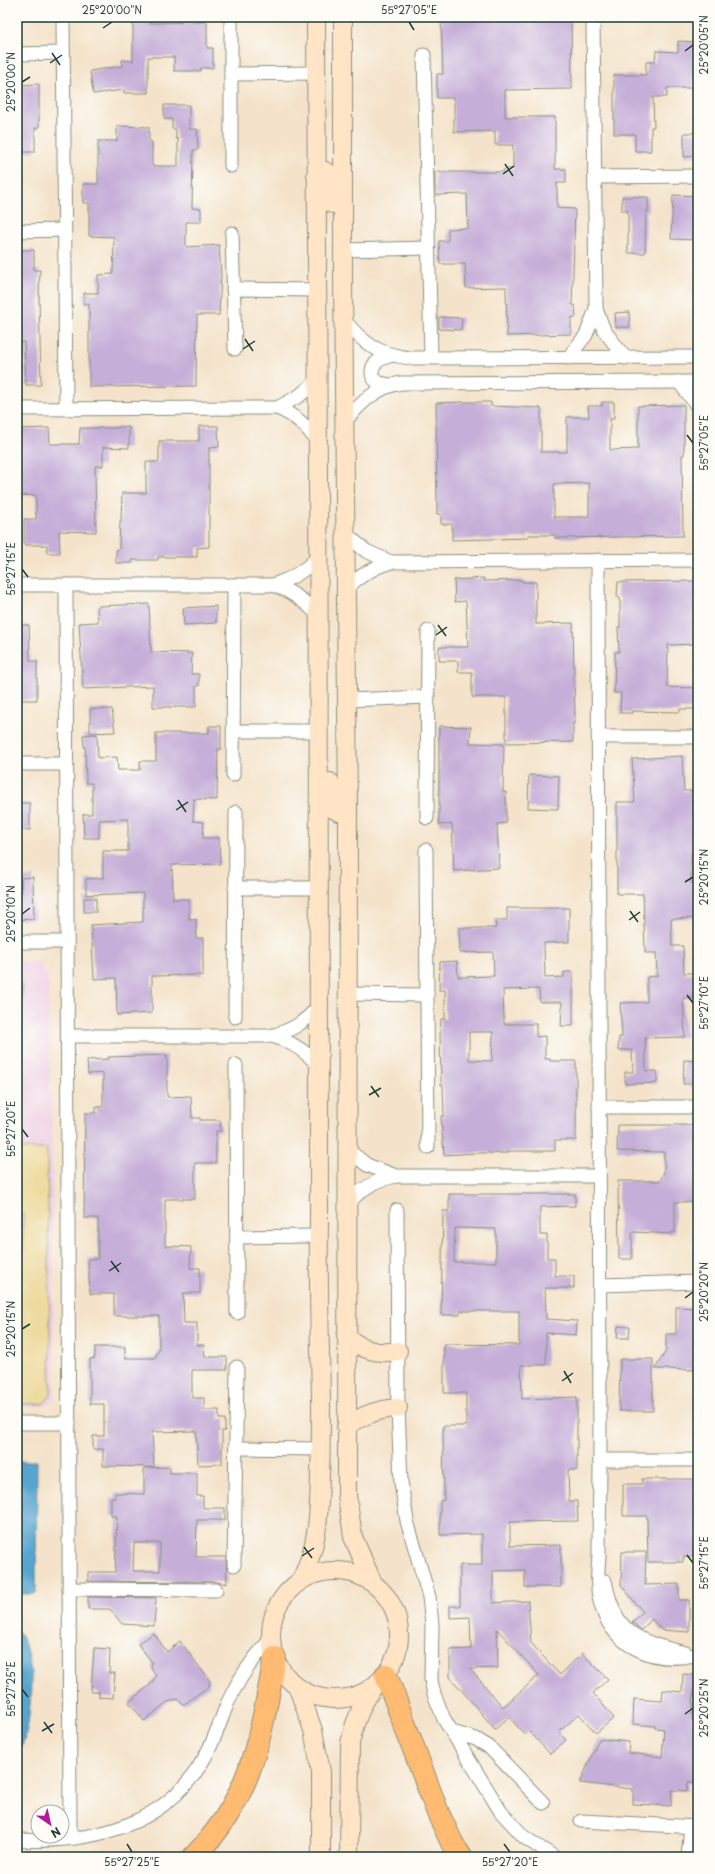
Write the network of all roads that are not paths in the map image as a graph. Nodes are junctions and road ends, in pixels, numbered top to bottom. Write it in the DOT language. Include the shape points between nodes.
graph roads {
  1 [pos="63,17"];
  2 [pos="231,17"];
  3 [pos="316,17"];
  4 [pos="343,17"];
  5 [pos="593,17"];
  6 [pos="17,54"];
  7 [pos="63,54"];
  8 [pos="424,55"];
  9 [pos="316,73"];
  10 [pos="231,74"];
  11 [pos="231,166"];
  12 [pos="316,175"];
  13 [pos="698,176"];
  14 [pos="595,177"];
  15 [pos="17,230"];
  16 [pos="65,230"];
  17 [pos="232,233"];
  18 [pos="428,248"];
  19 [pos="344,250"];
  20 [pos="234,289"];
  21 [pos="317,290"];
  22 [pos="596,309"];
  23 [pos="343,319"];
  24 [pos="234,349"];
  25 [pos="392,355"];
  26 [pos="698,357"];
  27 [pos="431,358"];
  28 [pos="568,358"];
  29 [pos="625,358"];
  30 [pos="318,380"];
  31 [pos="679,382"];
  32 [pos="698,382"];
  33 [pos="391,385"];
  34 [pos="698,407"];
  35 [pos="66,408"];
  36 [pos="277,408"];
  37 [pos="17,409"];
  38 [pos="345,422"];
  39 [pos="319,445"];
  40 [pos="345,533"];
  41 [pos="318,557"];
  42 [pos="598,560"];
  43 [pos="698,560"];
  44 [pos="391,562"];
  45 [pos="17,585"];
  46 [pos="66,585"];
  47 [pos="234,585"];
  48 [pos="273,585"];
  49 [pos="346,589"];
  50 [pos="318,615"];
  51 [pos="428,631"];
  52 [pos="428,697"];
  53 [pos="347,700"];
  54 [pos="234,731"];
  55 [pos="320,731"];
  56 [pos="698,736"];
  57 [pos="598,737"];
  58 [pos="17,764"];
  59 [pos="67,764"];
  60 [pos="233,774"];
  61 [pos="348,807"];
  62 [pos="236,812"];
  63 [pos="427,818"];
  64 [pos="426,850"];
  65 [pos="235,888"];
  66 [pos="318,888"];
  67 [pos="17,942"];
  68 [pos="67,942"];
  69 [pos="348,994"];
  70 [pos="427,996"];
  71 [pos="318,1008"];
  72 [pos="235,1017"];
  73 [pos="68,1036"];
  74 [pos="270,1036"];
  75 [pos="236,1065"];
  76 [pos="320,1068"];
  77 [pos="599,1107"];
  78 [pos="698,1107"];
  79 [pos="428,1147"];
  80 [pos="347,1150"];
  81 [pos="396,1176"];
  82 [pos="599,1176"];
  83 [pos="346,1206"];
  84 [pos="397,1210"];
  85 [pos="318,1236"];
  86 [pos="237,1237"];
  87 [pos="698,1282"];
  88 [pos="600,1285"];
  89 [pos="237,1313"];
  90 [pos="346,1336"];
  91 [pos="398,1351"];
  92 [pos="236,1367"];
  93 [pos="398,1408"];
  94 [pos="17,1423"];
  95 [pos="69,1423"];
  96 [pos="346,1427"];
  97 [pos="236,1448"];
  98 [pos="322,1449"];
  99 [pos="600,1460"];
  100 [pos="698,1460"];
  101 [pos="599,1560"];
  102 [pos="234,1565"];
  103 [pos="302,1580"];
  104 [pos="372,1581"];
  105 [pos="70,1590"];
  106 [pos="216,1590"];
  107 [pos="273,1648"];
  108 [pos="696,1655"];
  109 [pos="379,1682"];
  110 [pos="298,1688"];
  111 [pos="452,1732"];
  112 [pos="70,1804"];
  113 [pos="543,1804"];
  114 [pos="581,1821"];
  115 [pos="695,1827"];
  116 [pos="70,1838"];
  117 [pos="17,1840"];
  118 [pos="30,1840"];
  119 [pos="194,1857"];
  120 [pos="321,1857"];
  121 [pos="349,1857"];
  122 [pos="461,1857"];
  123 [pos="554,1857"];
  124 [pos="688,1857"];
  1 -- 7 [label="street"];
  2 -- 10 [label="street"];
  3 -- 9 [label="main road"];
  4 -- 19 [label="main road"];
  5 -- 14 [label="street"];
  6 -- 7 [label="street"];
  7 -- 16 [label="street"];
  8 -- 18 [label="street"];
  9 -- 10 [label="street"];
  9 -- 12 [label="main road"];
  10 -- 11 [label="street"];
  12 -- 19 [label="main road" via="325,171 330,174 332,224"];
  12 -- 21 [label="main road"];
  13 -- 14 [label="street"];
  14 -- 22 [label="street"];
  15 -- 16 [label="street"];
  16 -- 35 [label="street"];
  17 -- 20 [label="street"];
  18 -- 19 [label="street"];
  18 -- 27 [label="street"];
  19 -- 23 [label="main road"];
  20 -- 21 [label="street"];
  20 -- 24 [label="street"];
  21 -- 30 [label="main road"];
  22 -- 28 [label="street" via="586,335"];
  22 -- 29 [label="street" via="604,330"];
  23 -- 25 [label="street" via="374,349"];
  23 -- 38 [label="main road"];
  25 -- 27 [label="street"];
  25 -- 33 [label="street" via="377,361 372,371 376,381"];
  26 -- 29 [label="street"];
  27 -- 28 [label="street"];
  28 -- 29 [label="street"];
  30 -- 36 [label="street" via="299,396"];
  30 -- 39 [label="main road"];
  31 -- 32 [label="street"];
  31 -- 33 [label="street"];
  31 -- 34 [label="street"];
  33 -- 38 [label="street" via="370,395"];
  35 -- 36 [label="street"];
  35 -- 37 [label="street"];
  36 -- 39 [label="street" via="302,422 312,432"];
  38 -- 40 [label="main road"];
  39 -- 41 [label="main road"];
  40 -- 44 [label="street" via="366,551"];
  40 -- 49 [label="main road"];
  41 -- 48 [label="street" via="302,572"];
  41 -- 50 [label="main road"];
  42 -- 43 [label="street"];
  42 -- 44 [label="street"];
  42 -- 57 [label="street"];
  44 -- 49 [label="street" via="371,570"];
  45 -- 46 [label="street"];
  46 -- 47 [label="street"];
  46 -- 59 [label="street"];
  47 -- 48 [label="street"];
  47 -- 54 [label="street"];
  48 -- 50 [label="street" via="294,593"];
  49 -- 53 [label="main road"];
  50 -- 55 [label="main road"];
  51 -- 52 [label="street"];
  52 -- 53 [label="street"];
  52 -- 63 [label="street"];
  53 -- 61 [label="main road"];
  54 -- 55 [label="street"];
  54 -- 60 [label="street"];
  55 -- 61 [label="main road" via="328,749 331,806 339,812"];
  55 -- 66 [label="main road"];
  56 -- 57 [label="street"];
  57 -- 77 [label="street"];
  58 -- 59 [label="street"];
  59 -- 68 [label="street"];
  61 -- 69 [label="main road"];
  62 -- 65 [label="street"];
  64 -- 70 [label="street"];
  65 -- 66 [label="street"];
  65 -- 72 [label="street"];
  66 -- 71 [label="main road"];
  67 -- 68 [label="street"];
  68 -- 73 [label="street"];
  69 -- 70 [label="street"];
  69 -- 80 [label="main road"];
  70 -- 79 [label="street"];
  71 -- 74 [label="street" via="297,1027"];
  71 -- 76 [label="main road"];
  73 -- 74 [label="street"];
  73 -- 95 [label="street"];
  74 -- 76 [label="street" via="303,1050"];
  75 -- 86 [label="street"];
  76 -- 85 [label="main road"];
  77 -- 78 [label="street"];
  77 -- 82 [label="street"];
  80 -- 81 [label="street" via="367,1165"];
  80 -- 83 [label="main road"];
  81 -- 82 [label="street"];
  81 -- 83 [label="street" via="365,1187"];
  82 -- 88 [label="street"];
  83 -- 90 [label="main road"];
  84 -- 91 [label="street"];
  85 -- 86 [label="street"];
  85 -- 98 [label="main road"];
  86 -- 89 [label="street"];
  87 -- 88 [label="street"];
  88 -- 99 [label="street"];
  90 -- 91 [label="main road" via="364,1349 381,1353"];
  90 -- 96 [label="main road"];
  91 -- 93 [label="street"];
  92 -- 97 [label="street"];
  93 -- 96 [label="main road" via="370,1412"];
  93 -- 111 [label="street" via="404,1508 426,1583 431,1611 431,1680 438,1707"];
  94 -- 95 [label="street"];
  95 -- 105 [label="street"];
  96 -- 104 [label="main road" via="349,1515 353,1537"];
  97 -- 98 [label="street"];
  97 -- 102 [label="street"];
  98 -- 103 [label="main road" via="318,1532"];
  99 -- 100 [label="street"];
  99 -- 101 [label="street"];
  101 -- 108 [label="street" via="611,1605 616,1616 630,1632 639,1639 659,1647"];
  101 -- 108 [label="street" via="598,1594 603,1612 625,1642 635,1649 658,1657 670,1659"];
  103 -- 104 [label="main road" via="318,1573 336,1571"];
  103 -- 107 [label="main road" via="288,1591 278,1606 272,1622"];
  104 -- 109 [label="main road" via="387,1596 397,1614 400,1636 396,1656"];
  105 -- 106 [label="street"];
  105 -- 112 [label="street"];
  107 -- 110 [label="main road" via="284,1675"];
  107 -- 116 [label="street" via="257,1654 237,1684 201,1763 178,1793 143,1818 119,1829"];
  107 -- 119 [label="highway" via="262,1729 251,1768 234,1806 211,1840"];
  109 -- 110 [label="main road" via="354,1697 335,1700 315,1697"];
  109 -- 121 [label="main road" via="357,1718 350,1743"];
  109 -- 122 [label="highway" via="453,1845"];
  110 -- 120 [label="main road" via="313,1730 321,1772"];
  111 -- 113 [label="street" via="476,1739 489,1747"];
  111 -- 123 [label="street" via="501,1812 524,1837"];
  114 -- 115 [label="street"];
  115 -- 124 [label="street"];
  117 -- 118 [label="street"];
}
